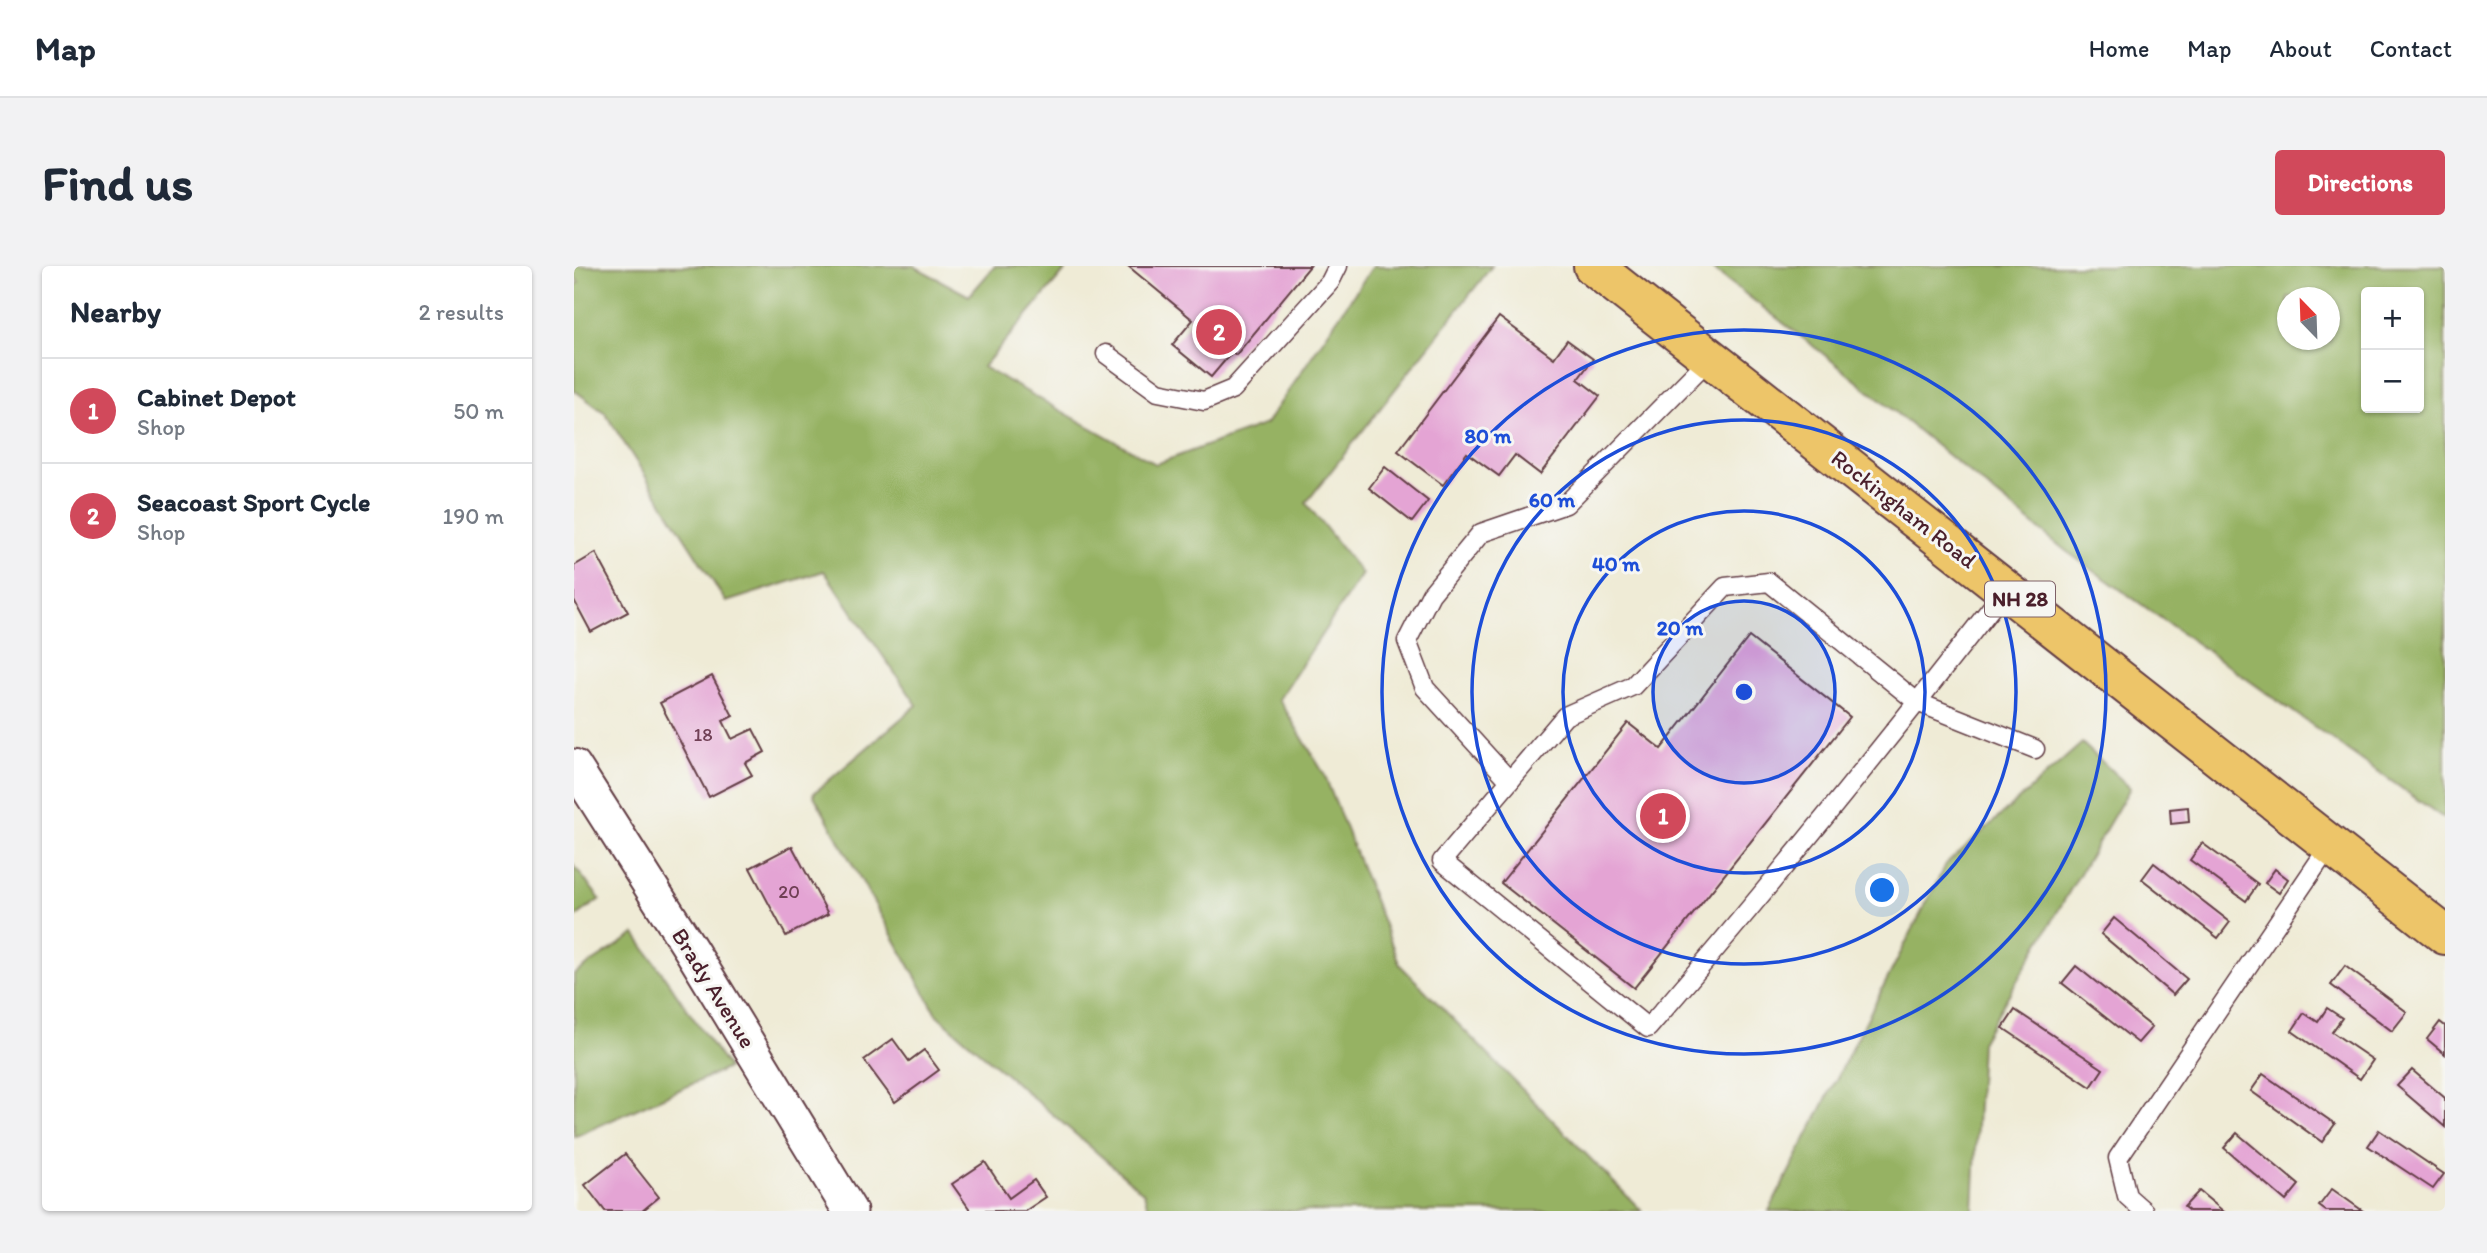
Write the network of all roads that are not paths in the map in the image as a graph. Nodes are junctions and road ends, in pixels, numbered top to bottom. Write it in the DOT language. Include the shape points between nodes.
graph roads {
  1 [pos="1338,266"];
  2 [pos="1593,266"];
  3 [pos="1107,354"];
  4 [pos="1710,358"];
  5 [pos="2006,589"];
  6 [pos="1917,702"];
  7 [pos="2035,750"];
  8 [pos="574,766"];
  9 [pos="1510,781"];
  10 [pos="2330,845"];
  11 [pos="2445,934"];
  12 [pos="850,1211"];
  13 [pos="2144,1211"];
  1 -- 3 [label="lane" via="1330,282 1233,389 1204,401 1158,392"];
  2 -- 4 [label="main road, Rockingham Road / NH 28"];
  4 -- 5 [label="main road, Rockingham Road / NH 28"];
  4 -- 9 [label="lane" via="1566,504 1481,533 1432,594 1407,640 1424,688"];
  5 -- 6 [label="lane"];
  5 -- 10 [label="main road, Rockingham Road / NH 28"];
  6 -- 7 [label="lane"];
  6 -- 9 [label="lane" via="1769,582 1725,587 1633,687 1565,716"];
  6 -- 9 [label="lane" via="1782,873 1648,1028 1442,861"];
  8 -- 12 [label="street, Brady Avenue"];
  10 -- 11 [label="main road, Rockingham Road / NH 28"];
  10 -- 13 [label="lane" via="2119,1158 2127,1196"];
}
